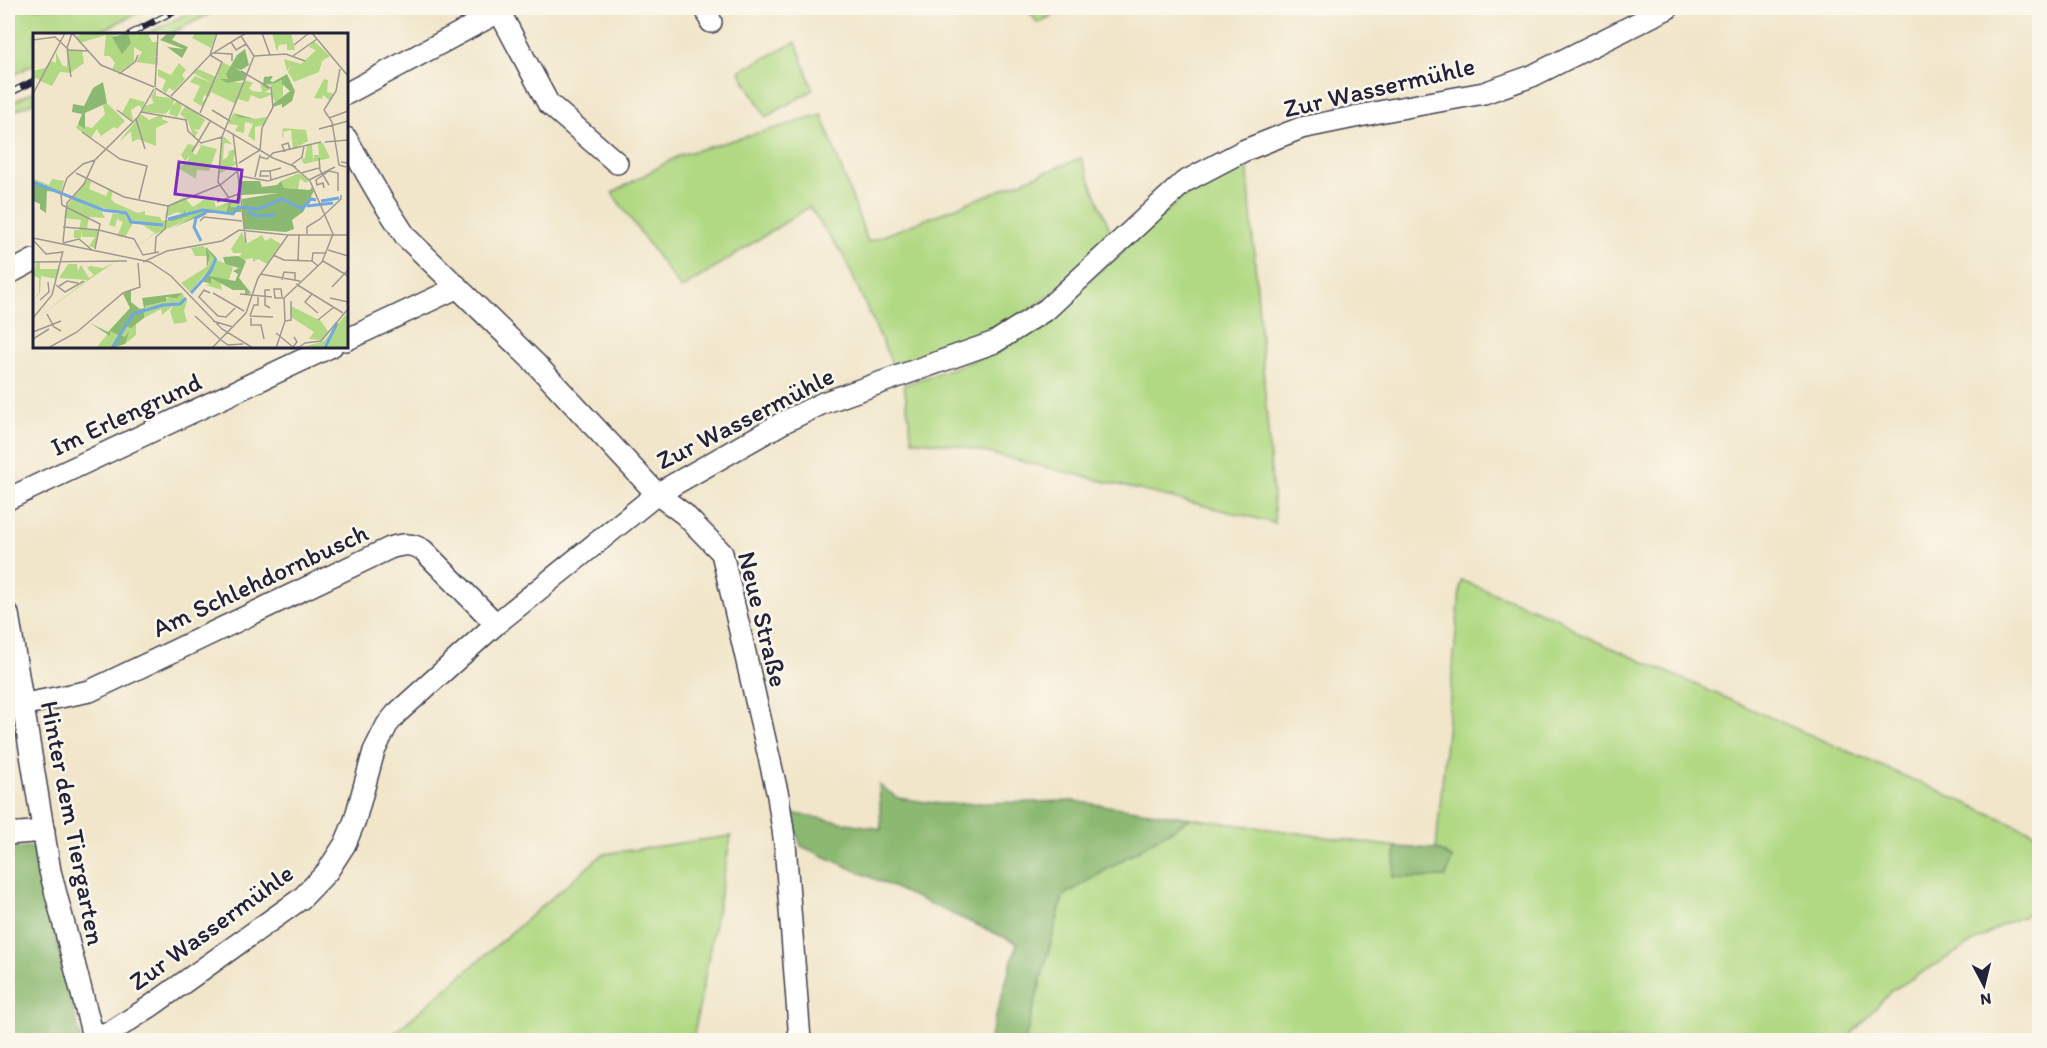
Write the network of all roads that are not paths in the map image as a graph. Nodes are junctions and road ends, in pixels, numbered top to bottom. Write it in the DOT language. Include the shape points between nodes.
graph roads {
  1 [pos="1668,8"];
  2 [pos="502,9"];
  3 [pos="348,93"];
  4 [pos="348,142"];
  5 [pos="617,163"];
  6 [pos="33,261"];
  7 [pos="8,274"];
  8 [pos="456,285"];
  9 [pos="348,338"];
  10 [pos="328,348"];
  11 [pos="657,494"];
  12 [pos="8,499"];
  13 [pos="8,614"];
  14 [pos="496,624"];
  15 [pos="21,705"];
  16 [pos="44,831"];
  17 [pos="8,834"];
  18 [pos="94,1038"];
  19 [pos="800,1041"];
  1 -- 11 [label="street, Zur Wassermühle" via="1532,76 1484,93 1301,128 1243,151 1184,182 1047,309 995,342 823,403"];
  2 -- 3 [label="street"];
  2 -- 5 [label="street" via="548,103"];
  4 -- 8 [label="street, Neue Straße" via="406,237"];
  6 -- 7 [label="street"];
  8 -- 9 [label="street"];
  8 -- 11 [label="street, Neue Straße"];
  10 -- 12 [label="street, Im Erlengrund"];
  11 -- 14 [label="street, Zur Wassermühle"];
  11 -- 19 [label="street, Neue Straße" via="684,513 722,553 778,796"];
  13 -- 15 [label="street, Hinter dem Tiergarten"];
  14 -- 15 [label="street, Am Schlehdornbusch" via="423,550 404,544 90,691"];
  14 -- 18 [label="street, Zur Wassermühle" via="403,706 387,725 374,751 345,844 327,872 302,898 151,1006 111,1032"];
  15 -- 16 [label="street, Hinter dem Tiergarten"];
  16 -- 17 [label="street"];
  16 -- 18 [label="street, Hinter dem Tiergarten" via="50,871"];
}
